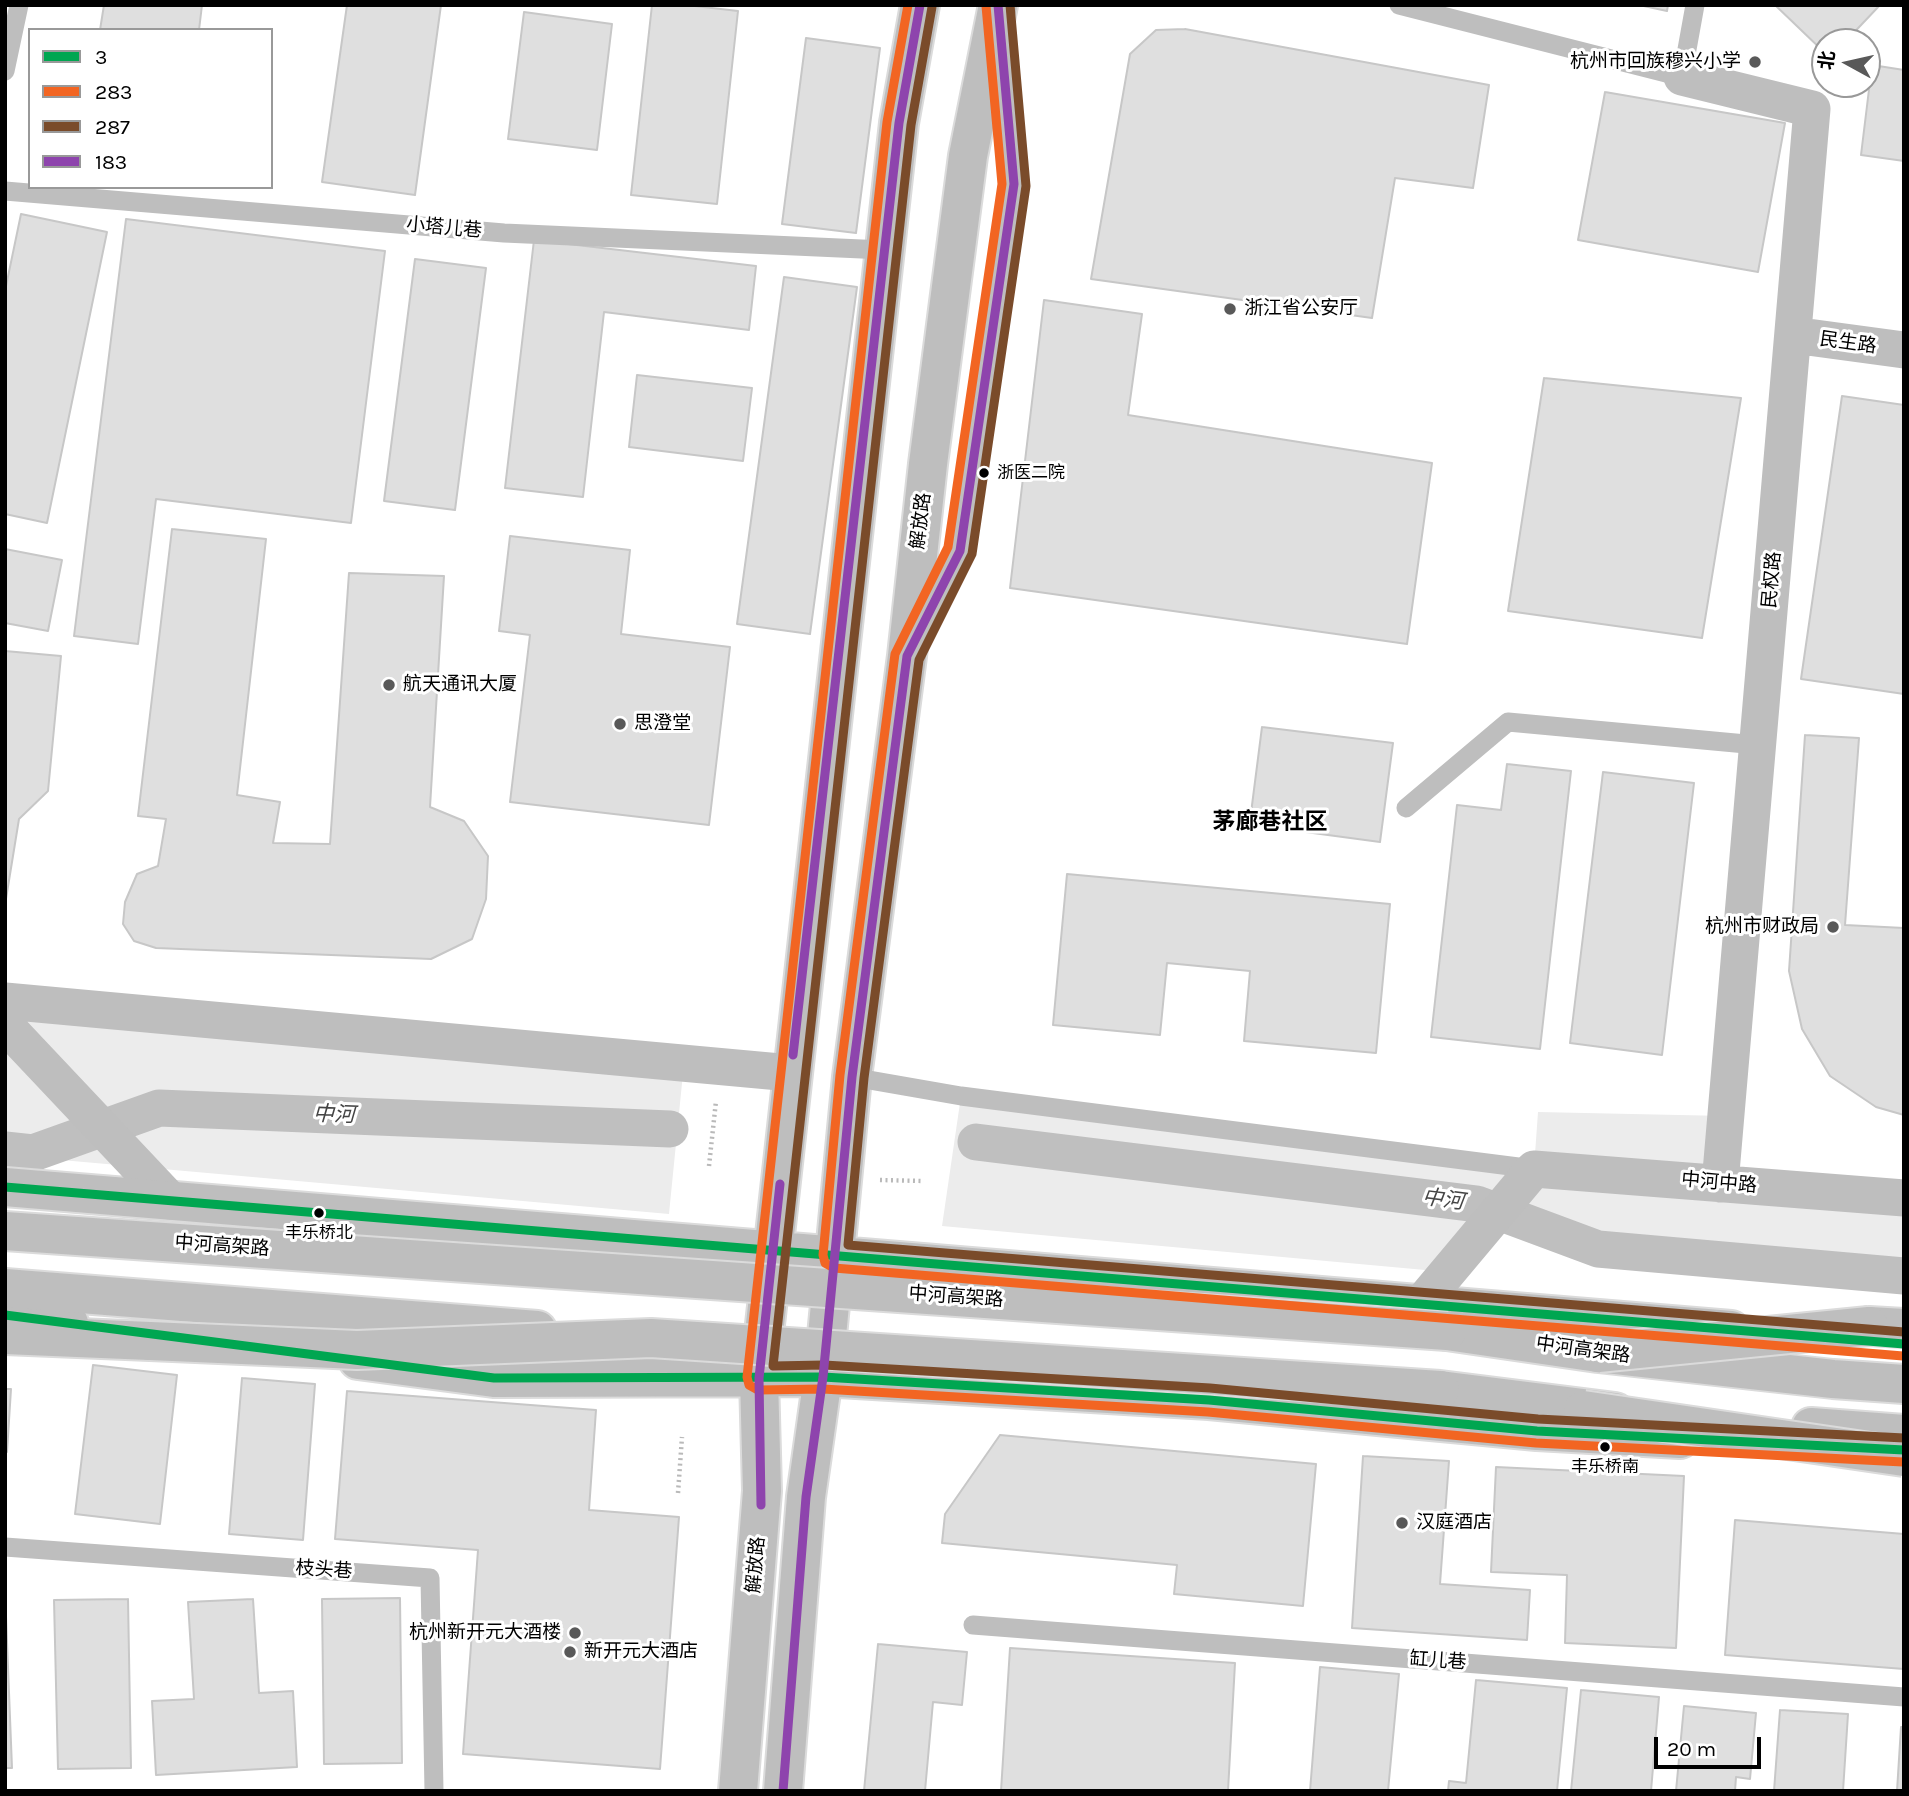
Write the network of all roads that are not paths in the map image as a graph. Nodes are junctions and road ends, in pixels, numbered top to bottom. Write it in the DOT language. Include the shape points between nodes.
graph roads {
  1 [pos="19,5"];
  2 [pos="920,5"];
  3 [pos="1399,5"];
  4 [pos="1695,5"];
  5 [pos="998,6"];
  6 [pos="1448,11"];
  7 [pos="5,71"];
  8 [pos="1682,77"];
  9 [pos="5,191"];
  10 [pos="884,250"];
  11 [pos="1793,335"];
  12 [pos="1904,350"];
  13 [pos="907,656"];
  14 [pos="1757,745"];
  15 [pos="1406,808"];
  16 [pos="5,1001"];
  17 [pos="5,1025"];
  18 [pos="791,1073"];
  19 [pos="852,1077"];
  20 [pos="1534,1169"];
  21 [pos="1720,1184"];
  22 [pos="5,1187"];
  23 [pos="1904,1198"];
  24 [pos="171,1201"];
  25 [pos="5,1231"];
  26 [pos="772,1251"];
  27 [pos="835,1256"];
  28 [pos="5,1288"];
  29 [pos="1420,1305"];
  30 [pos="5,1315"];
  31 [pos="1904,1328"];
  32 [pos="5,1335"];
  33 [pos="651,1338"];
  34 [pos="1904,1344"];
  35 [pos="1598,1353"];
  36 [pos="759,1377"];
  37 [pos="823,1377"];
  38 [pos="1904,1384"];
  39 [pos="1583,1410"];
  40 [pos="1904,1434"];
  41 [pos="1904,1450"];
  42 [pos="1904,1457"];
  43 [pos="5,1547"];
  44 [pos="973,1625"];
  45 [pos="1904,1697"];
  46 [pos="434,1791"];
  47 [pos="738,1791"];
  48 [pos="783,1791"];
  1 -- 7 [label="lane"];
  2 -- 10 [label="main road, 解放路" via="898,123"];
  3 -- 6 [label="lane"];
  4 -- 8 [label="lane"];
  5 -- 13 [label="main road, 解放路" via="968,156"];
  5 -- 13 [label="lane" via="1014,184 960,551"];
  6 -- 8 [label="lane"];
  8 -- 11 [label="street, 民权路" via="1812,109"];
  9 -- 10 [label="lane, 小塔儿巷" via="504,233"];
  10 -- 18 [label="main road, 解放路"];
  11 -- 12 [label="street, 民生路"];
  11 -- 14 [label="street, 民权路"];
  13 -- 19 [label="main road, 解放路"];
  14 -- 15 [label="lane" via="1508,722"];
  14 -- 21 [label="street, 民权路"];
  16 -- 18 [label="street"];
  17 -- 24 [label="street"];
  18 -- 26 [label="main road, 解放路"];
  19 -- 20 [label="lane" via="961,1096"];
  19 -- 27 [label="main road, 解放路"];
  20 -- 21 [label="street, 中河中路"];
  20 -- 29 [label="street"];
  21 -- 23 [label="street, 中河中路"];
  22 -- 24 [label="main road"];
  24 -- 26 [label="main road"];
  25 -- 35 [label="main road, 中河高架路, bridge" via="1447,1331"];
  26 -- 27 [label="main road"];
  26 -- 36 [label="main road, 解放路"];
  27 -- 29 [label="main road"];
  27 -- 37 [label="main road, 解放路"];
  28 -- 33 [label="main road, bridge"];
  29 -- 34 [label="main road"];
  30 -- 36 [label="main road" via="494,1378"];
  31 -- 35 [label="main road, bridge" via="1869,1326"];
  32 -- 33 [label="main road, bridge" via="357,1350"];
  33 -- 39 [label="main road, bridge" via="1440,1390"];
  35 -- 38 [label="main road, 中河高架路, bridge"];
  36 -- 37 [label="main road"];
  36 -- 47 [label="main road, 解放路" via="762,1491"];
  37 -- 41 [label="main road" via="1209,1400 1537,1431"];
  37 -- 48 [label="main road, 解放路" via="806,1497"];
  39 -- 40 [label="main road, bridge"];
  39 -- 42 [label="main road, bridge"];
  43 -- 46 [label="lane, 枝头巷" via="430,1578"];
  44 -- 45 [label="lane, 缸儿巷"];
}
